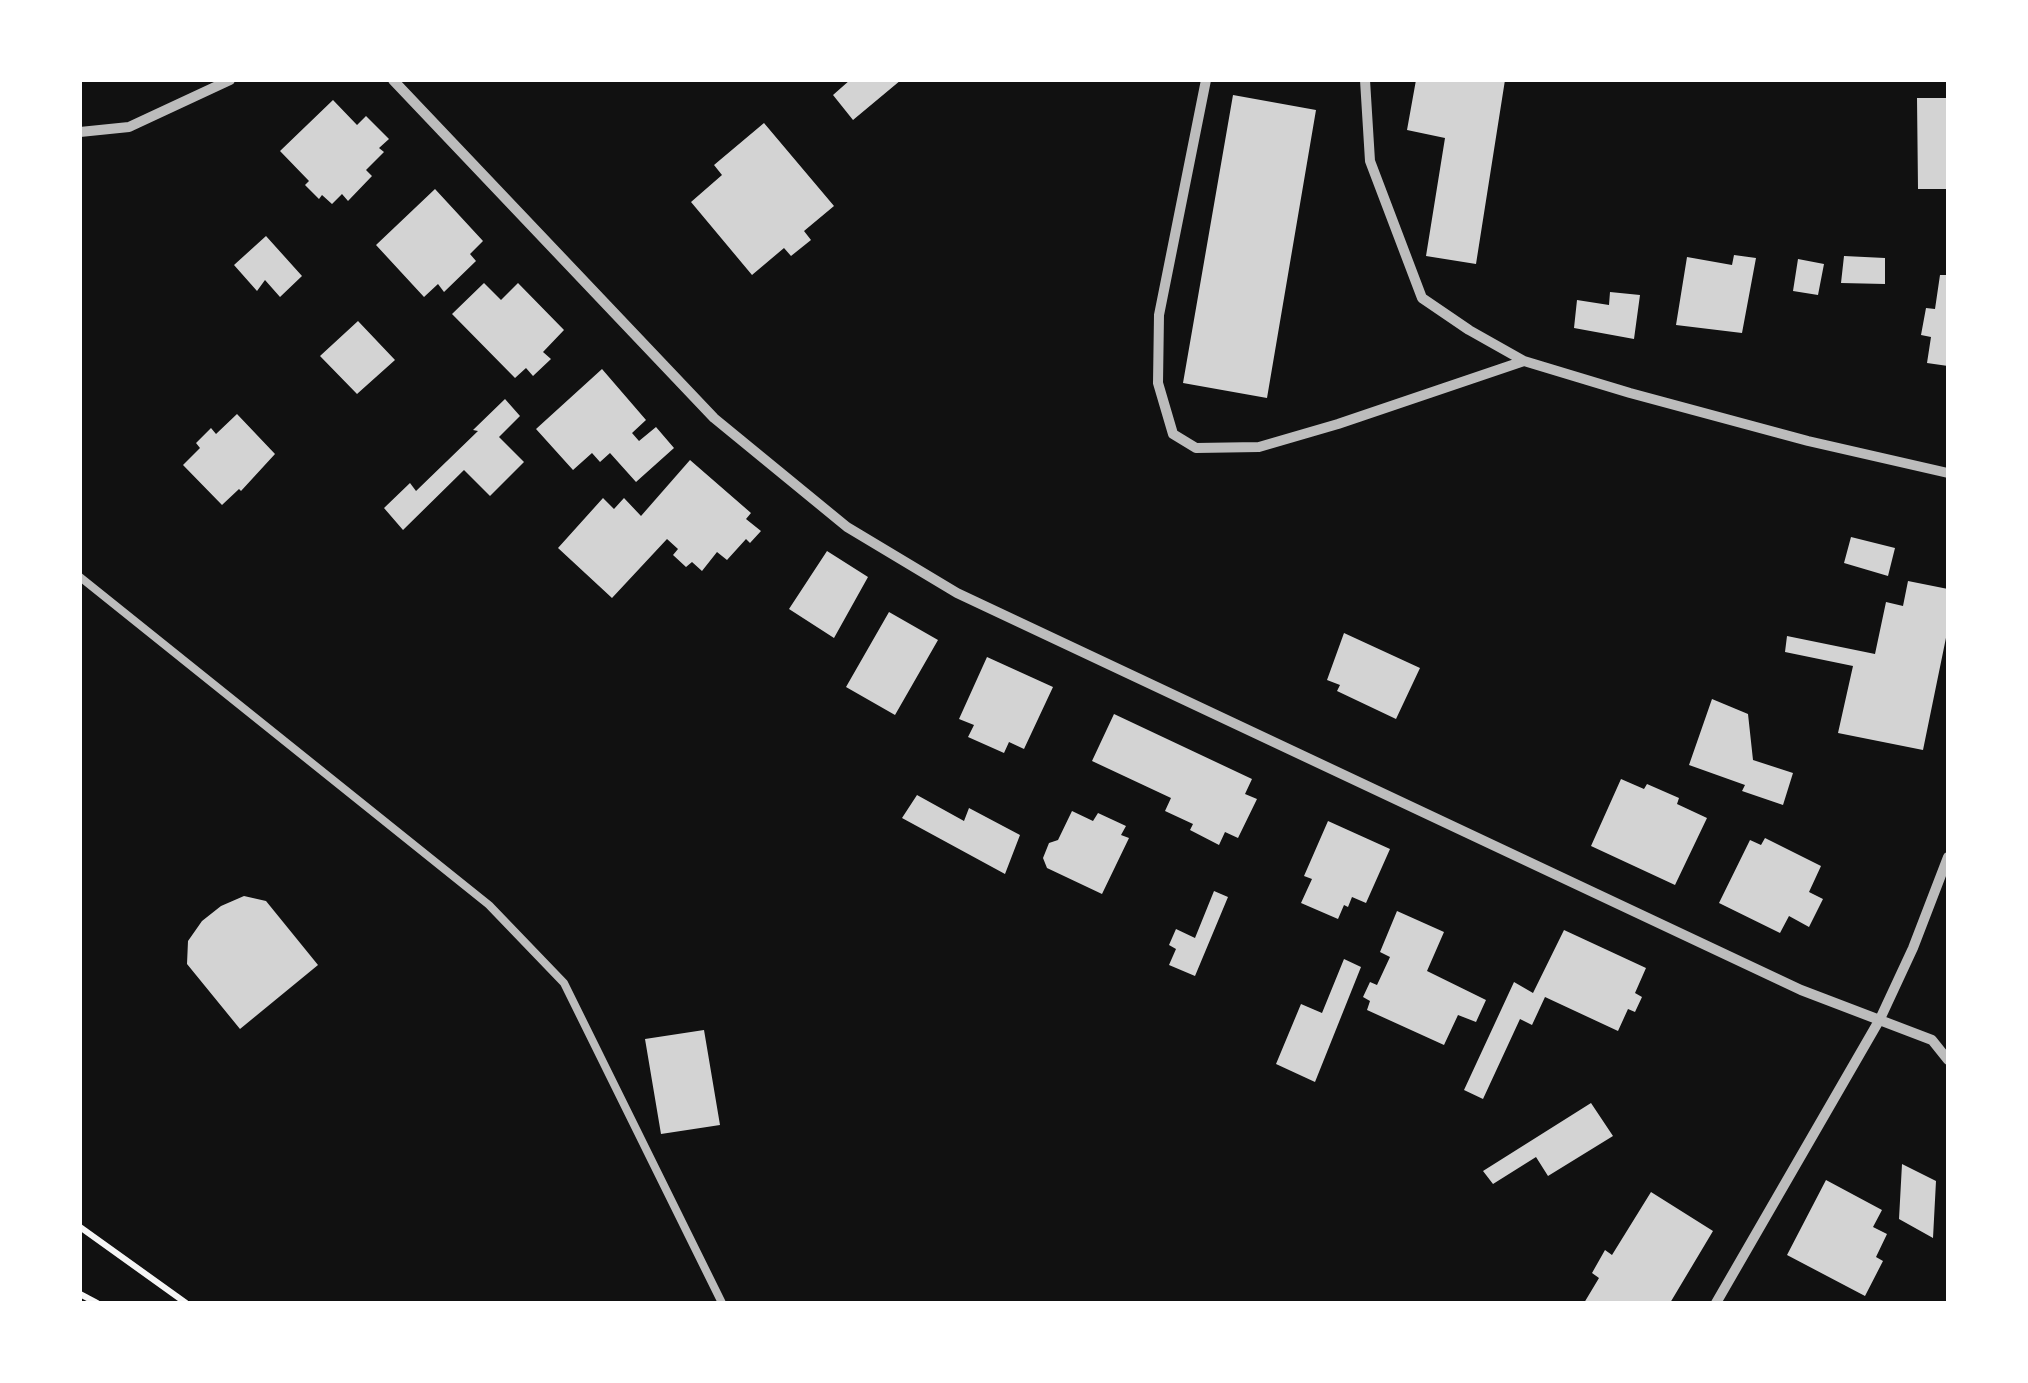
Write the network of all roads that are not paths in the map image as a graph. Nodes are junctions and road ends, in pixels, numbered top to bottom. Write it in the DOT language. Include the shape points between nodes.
graph roads {
  1 [pos="230,80"];
  2 [pos="392,80"];
  3 [pos="1206,80"];
  4 [pos="1365,80"];
  5 [pos="80,132"];
  6 [pos="1524,360"];
  7 [pos="1948,473"];
  8 [pos="80,577"];
  9 [pos="1948,857"];
  10 [pos="1880,1018"];
  11 [pos="1948,1060"];
  12 [pos="722,1303"];
  13 [pos="1716,1303"];
  1 -- 5 [label="street" via="129,127"];
  2 -- 10 [label="street" via="714,418 847,527 956,593 1801,990"];
  3 -- 6 [label="street" via="1159,315 1158,383 1172,434 1196,448 1259,448"];
  4 -- 6 [label="street" via="1370,161 1422,298"];
  6 -- 7 [label="street" via="1808,441"];
  8 -- 12 [label="lane" via="489,905 564,984"];
  9 -- 10 [label="street"];
  10 -- 11 [label="street" via="1932,1040"];
  10 -- 13 [label="street"];
}
